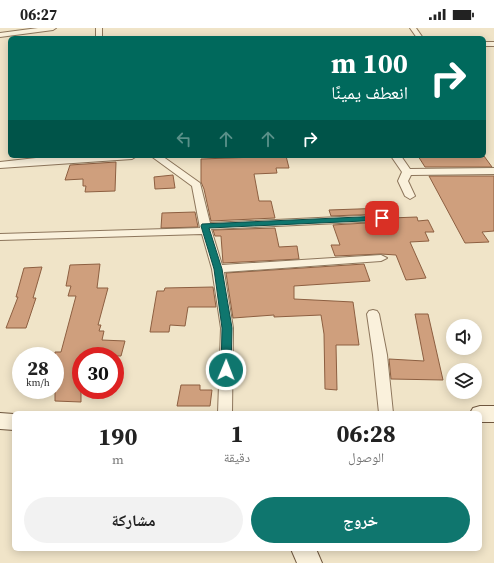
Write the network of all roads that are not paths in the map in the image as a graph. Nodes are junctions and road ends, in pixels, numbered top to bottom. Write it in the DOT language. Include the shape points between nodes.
graph roads {
  1 [pos="54,28"];
  2 [pos="0,35"];
  3 [pos="58,158"];
  4 [pos="159,158"];
  5 [pos="397,158"];
  6 [pos="0,165"];
  7 [pos="494,171"];
  8 [pos="407,172"];
  9 [pos="410,196"];
  10 [pos="382,218"];
  11 [pos="205,228"];
  12 [pos="0,236"];
  13 [pos="381,258"];
  14 [pos="218,269"];
  15 [pos="373,314"];
  16 [pos="225,411"];
  17 [pos="386,411"];
  18 [pos="482,414"];
  19 [pos="494,414"];
  20 [pos="0,421"];
  21 [pos="12,422"];
  22 [pos="304,551"];
  23 [pos="310,563"];
  1 -- 2 [label="street"];
  3 -- 6 [label="street"];
  4 -- 11 [label="street" via="197,185"];
  5 -- 8 [label="street"];
  7 -- 8 [label="street"];
  8 -- 9 [label="street" via="403,181"];
  10 -- 11 [label="street"];
  11 -- 12 [label="street"];
  11 -- 14 [label="street"];
  13 -- 14 [label="street"];
  14 -- 16 [label="street" via="227,328"];
  15 -- 17 [label="street"];
  18 -- 19 [label="main road"];
  20 -- 21 [label="main road"];
  22 -- 23 [label="main road"];
}
